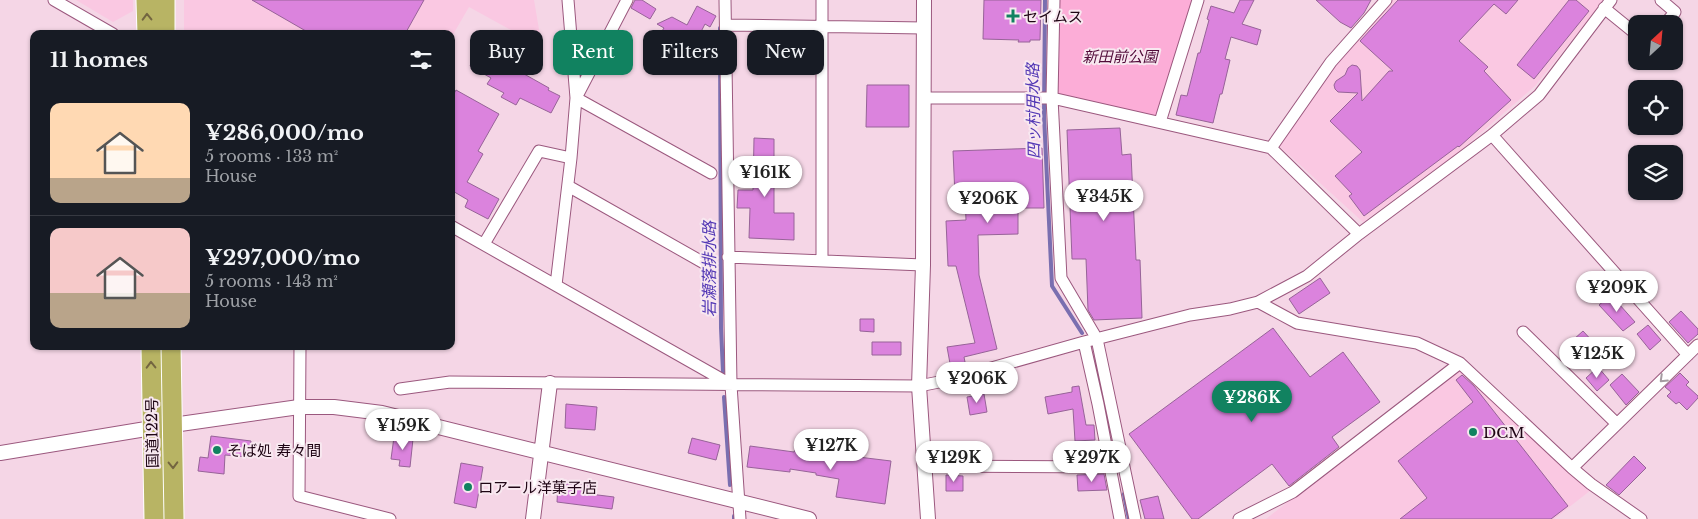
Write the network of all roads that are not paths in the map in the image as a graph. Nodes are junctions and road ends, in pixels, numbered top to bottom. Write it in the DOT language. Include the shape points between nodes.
graph roads {
  1 [pos="54,0"];
  2 [pos="146,0"];
  3 [pos="165,0"];
  4 [pos="568,0"];
  5 [pos="628,0"];
  6 [pos="725,0"];
  7 [pos="822,0"];
  8 [pos="924,0"];
  9 [pos="1054,0"];
  10 [pos="1198,0"];
  11 [pos="1386,0"];
  12 [pos="1661,0"];
  13 [pos="1608,4"];
  14 [pos="1672,15"];
  15 [pos="726,24"];
  16 [pos="1628,25"];
  17 [pos="822,26"];
  18 [pos="924,28"];
  19 [pos="106,30"];
  20 [pos="147,30"];
  21 [pos="165,30"];
  22 [pos="576,98"];
  23 [pos="923,98"];
  24 [pos="1052,98"];
  25 [pos="1160,122"];
  26 [pos="1492,135"];
  27 [pos="1271,148"];
  28 [pos="571,158"];
  29 [pos="710,173"];
  30 [pos="568,186"];
  31 [pos="455,228"];
  32 [pos="1359,234"];
  33 [pos="484,244"];
  34 [pos="728,257"];
  35 [pos="822,260"];
  36 [pos="922,265"];
  37 [pos="711,268"];
  38 [pos="556,285"];
  39 [pos="1258,302"];
  40 [pos="1522,332"];
  41 [pos="1097,339"];
  42 [pos="1084,342"];
  43 [pos="1698,345"];
  44 [pos="151,350"];
  45 [pos="171,350"];
  46 [pos="300,350"];
  47 [pos="1688,355"];
  48 [pos="1460,363"];
  49 [pos="550,383"];
  50 [pos="732,385"];
  51 [pos="919,386"];
  52 [pos="400,389"];
  53 [pos="299,407"];
  54 [pos="1618,424"];
  55 [pos="172,426"];
  56 [pos="152,428"];
  57 [pos="0,444"];
  58 [pos="6,452"];
  59 [pos="541,453"];
  60 [pos="924,466"];
  61 [pos="1110,467"];
  62 [pos="1572,468"];
  63 [pos="739,502"];
  64 [pos="154,519"];
  65 [pos="174,519"];
  66 [pos="390,519"];
  67 [pos="533,519"];
  68 [pos="740,519"];
  69 [pos="809,519"];
  70 [pos="928,519"];
  71 [pos="1120,519"];
  72 [pos="1135,519"];
  73 [pos="1239,519"];
  74 [pos="1641,519"];
  1 -- 19 [label="street"];
  20 -- 2 [label="highway, one-way"];
  3 -- 21 [label="highway"];
  4 -- 22 [label="street"];
  5 -- 22 [label="street"];
  6 -- 15 [label="street"];
  7 -- 17 [label="street"];
  8 -- 18 [label="street"];
  9 -- 24 [label="street"];
  10 -- 25 [label="street"];
  11 -- 27 [label="street" via="1332,62"];
  12 -- 14 [label="street" via="1675,12"];
  13 -- 16 [label="street"];
  13 -- 26 [label="street" via="1539,95"];
  15 -- 17 [label="street"];
  15 -- 34 [label="street"];
  17 -- 18 [label="street"];
  17 -- 35 [label="street"];
  18 -- 23 [label="street"];
  22 -- 28 [label="street"];
  22 -- 29 [label="street"];
  23 -- 24 [label="street"];
  23 -- 36 [label="street"];
  24 -- 25 [label="street"];
  24 -- 41 [label="street" via="1061,278"];
  25 -- 27 [label="street"];
  26 -- 32 [label="street"];
  26 -- 47 [label="street"];
  27 -- 32 [label="street"];
  28 -- 30 [label="street"];
  28 -- 33 [label="street" via="539,151"];
  30 -- 37 [label="street"];
  30 -- 38 [label="street"];
  31 -- 33 [label="street"];
  32 -- 39 [label="street" via="1307,276"];
  33 -- 38 [label="street"];
  34 -- 35 [label="street"];
  34 -- 50 [label="street"];
  35 -- 36 [label="street"];
  36 -- 51 [label="street"];
  38 -- 50 [label="street"];
  39 -- 41 [label="street" via="1190,315"];
  39 -- 48 [label="street" via="1297,323 1417,343"];
  40 -- 54 [label="street"];
  41 -- 42 [label="street"];
  41 -- 72 [label="street"];
  42 -- 51 [label="street"];
  42 -- 61 [label="street"];
  43 -- 47 [label="street"];
  56 -- 44 [label="highway, 国道122号, one-way"];
  45 -- 55 [label="highway, 国道122号"];
  46 -- 53 [label="street"];
  47 -- 54 [label="street, one-way"];
  48 -- 62 [label="street"];
  48 -- 73 [label="street" via="1293,492"];
  49 -- 50 [label="street"];
  49 -- 52 [label="street" via="450,382"];
  49 -- 59 [label="street"];
  50 -- 51 [label="street"];
  50 -- 63 [label="street"];
  51 -- 60 [label="street"];
  53 -- 55 [label="street"];
  53 -- 59 [label="street" via="334,407 382,413"];
  53 -- 66 [label="street" via="299,496"];
  54 -- 62 [label="street"];
  55 -- 56 [label="street"];
  55 -- 65 [label="highway, 国道122号, one-way"];
  56 -- 58 [label="street"];
  56 -- 64 [label="highway, 国道122号"];
  57 -- 58 [label="street"];
  59 -- 63 [label="street"];
  59 -- 67 [label="street"];
  60 -- 61 [label="street"];
  60 -- 70 [label="street"];
  61 -- 71 [label="street"];
  62 -- 74 [label="street"];
  63 -- 68 [label="street"];
  63 -- 69 [label="street"];
}
